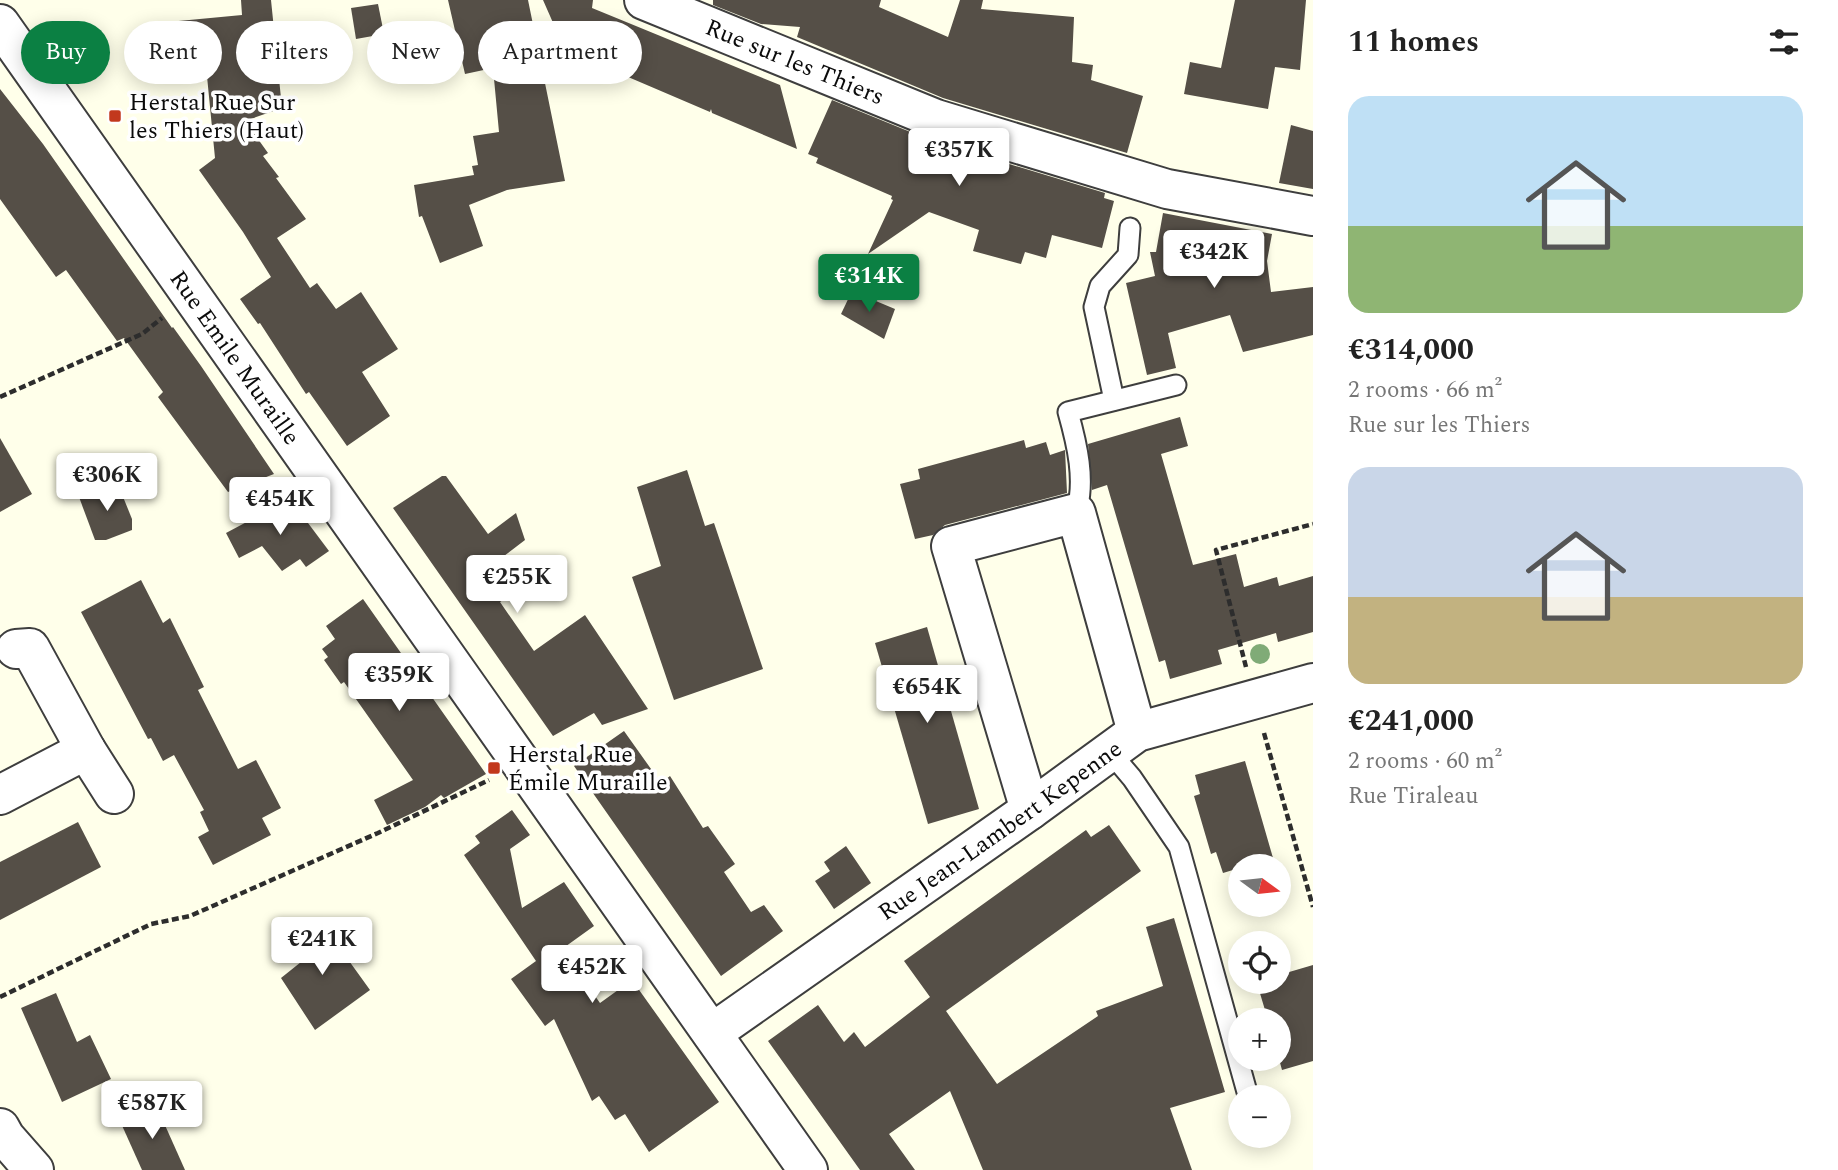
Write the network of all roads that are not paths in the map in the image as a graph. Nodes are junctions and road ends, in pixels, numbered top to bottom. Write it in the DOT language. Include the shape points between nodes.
graph roads {
  1 [pos="644,0"];
  2 [pos="0,24"];
  3 [pos="1313,216"];
  4 [pos="1130,228"];
  5 [pos="1176,385"];
  6 [pos="1114,400"];
  7 [pos="1076,513"];
  8 [pos="16,649"];
  9 [pos="1313,683"];
  10 [pos="1123,742"];
  11 [pos="86,750"];
  12 [pos="114,794"];
  13 [pos="0,795"];
  14 [pos="1030,810"];
  15 [pos="712,1033"];
  16 [pos="1245,1085"];
  17 [pos="0,1128"];
  18 [pos="34,1170"];
  19 [pos="808,1170"];
  1 -- 3 [label="street, Rue sur les Thiers" via="936,119 1167,189"];
  2 -- 15 [label="street, Rue Emile Muraille"];
  4 -- 6 [label="lane" via="1128,255 1100,286 1094,307"];
  5 -- 6 [label="lane"];
  6 -- 7 [label="lane" via="1068,411 1082,493"];
  7 -- 10 [label="street"];
  7 -- 14 [label="street" via="951,546"];
  8 -- 11 [label="street" via="30,648"];
  9 -- 10 [label="street, Rue Jean-Lambert Kepenne"];
  10 -- 14 [label="street, Rue Jean-Lambert Kepenne"];
  10 -- 16 [label="lane" via="1132,778 1179,847"];
  11 -- 12 [label="street"];
  11 -- 13 [label="street"];
  14 -- 15 [label="street, Rue Jean-Lambert Kepenne"];
  15 -- 19 [label="street, Rue Emile Muraille"];
  17 -- 18 [label="street"];
}
